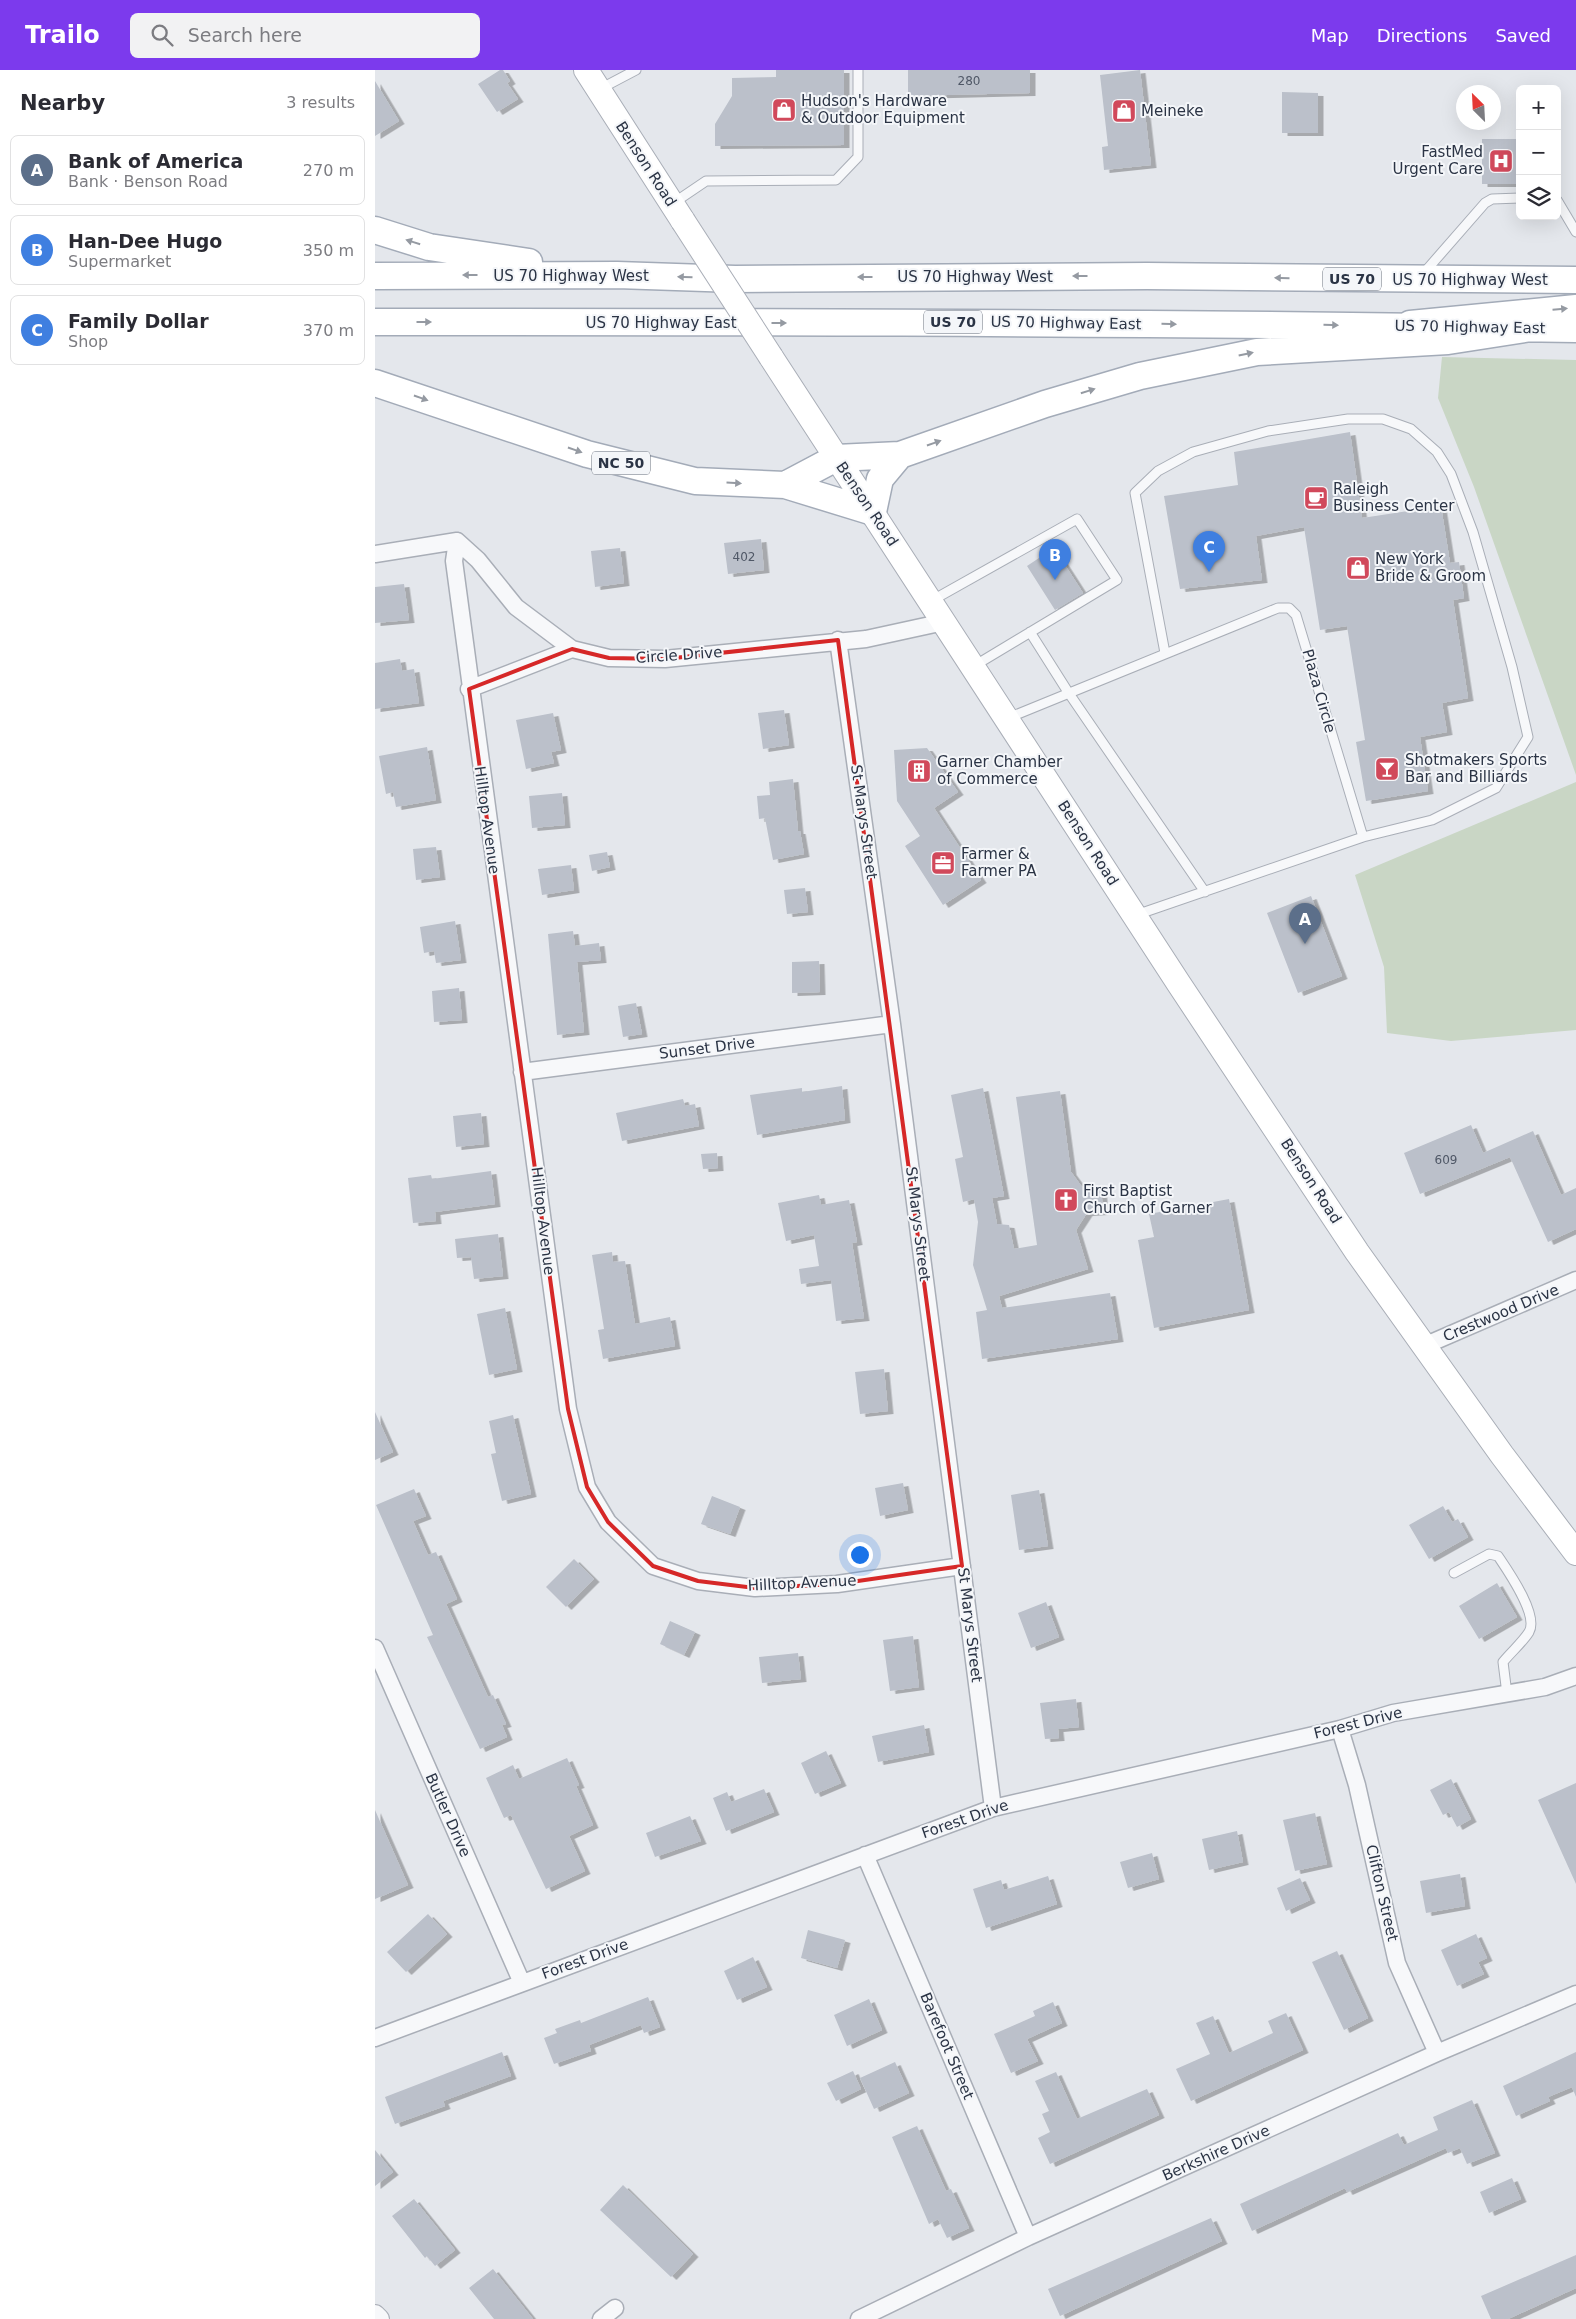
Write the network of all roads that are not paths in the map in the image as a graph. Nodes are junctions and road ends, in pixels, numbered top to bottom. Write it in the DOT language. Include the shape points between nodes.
graph roads {
  1 [pos="586,70"];
  2 [pos="636,70"];
  3 [pos="858,70"];
  4 [pos="599,90"];
  5 [pos="1516,198"];
  6 [pos="1561,207"];
  7 [pos="677,213"];
  8 [pos="375,230"];
  9 [pos="1576,232"];
  10 [pos="617,275"];
  11 [pos="375,276"];
  12 [pos="1417,280"];
  13 [pos="1576,280"];
  14 [pos="1576,308"];
  15 [pos="375,322"];
  16 [pos="1389,326"];
  17 [pos="1531,328"];
  18 [pos="1576,329"];
  19 [pos="375,383"];
  20 [pos="900,455"];
  21 [pos="836,458"];
  22 [pos="785,485"];
  23 [pos="873,512"];
  24 [pos="457,541"];
  25 [pos="375,554"];
  26 [pos="931,601"];
  27 [pos="944,622"];
  28 [pos="1031,632"];
  29 [pos="838,640"];
  30 [pos="573,649"];
  31 [pos="1165,653"];
  32 [pos="973,666"];
  33 [pos="469,689"];
  34 [pos="1068,692"];
  35 [pos="1007,718"];
  36 [pos="1363,837"];
  37 [pos="1205,892"];
  38 [pos="1136,915"];
  39 [pos="892,1024"];
  40 [pos="522,1072"];
  41 [pos="1576,1280"];
  42 [pos="1426,1345"];
  43 [pos="1576,1552"];
  44 [pos="962,1566"];
  45 [pos="1454,1573"];
  46 [pos="375,1648"];
  47 [pos="1576,1676"];
  48 [pos="1507,1694"];
  49 [pos="1340,1729"];
  50 [pos="993,1808"];
  51 [pos="865,1855"];
  52 [pos="522,1982"];
  53 [pos="1576,1994"];
  54 [pos="375,2038"];
  55 [pos="1437,2053"];
  56 [pos="1028,2237"];
  57 [pos="615,2308"];
  58 [pos="375,2314"];
  59 [pos="379,2319"];
  60 [pos="601,2319"];
  61 [pos="859,2319"];
  1 -- 4 [label="main road, Benson Road"];
  2 -- 4 [label="lane"];
  3 -- 7 [label="lane" via="857,157 836,180 706,181"];
  4 -- 7 [label="main road, Benson Road"];
  5 -- 12 [label="lane" via="1491,199 1485,203"];
  6 -- 9 [label="lane"];
  7 -- 21 [label="main road, Benson Road, bridge"];
  10 -- 8 [label="main road, one-way" via="429,247"];
  10 -- 11 [label="main road, US 70 Highway West / US 70, one-way"];
  12 -- 10 [label="main road, US 70 Highway West / US 70, one-way" via="1147,276 728,279"];
  12 -- 13 [label="main road, US 70 Highway West / US 70"];
  16 -- 14 [label="main road, one-way"];
  15 -- 16 [label="main road, US 70 Highway East / US 70, one-way" via="1013,322"];
  16 -- 17 [label="main road, US 70 Highway East / US 70"];
  17 -- 18 [label="main road, US 70 Highway East / US 70"];
  20 -- 17 [label="main road, one-way" via="1045,404 1131,378 1257,352 1448,342"];
  19 -- 22 [label="main road, NC 50, one-way" via="587,454 695,481"];
  20 -- 21 [label="main road"];
  20 -- 23 [label="main road" via="880,479"];
  21 -- 22 [label="main road"];
  21 -- 23 [label="main road, Benson Road"];
  22 -- 23 [label="main road, NC 50"];
  23 -- 26 [label="main road, Benson Road"];
  24 -- 25 [label="street"];
  24 -- 30 [label="street, Circle Drive" via="478,560 516,607"];
  24 -- 33 [label="street, Hilltop Avenue" via="454,561"];
  26 -- 27 [label="main road, Benson Road"];
  26 -- 28 [label="lane" via="1077,519 1117,580"];
  27 -- 29 [label="street, Circle Drive" via="866,638"];
  27 -- 32 [label="main road, Benson Road"];
  28 -- 32 [label="lane"];
  28 -- 34 [label="lane"];
  29 -- 30 [label="street, Circle Drive" via="665,659 609,658"];
  29 -- 39 [label="street, St Marys Street"];
  30 -- 33 [label="street"];
  31 -- 34 [label="lane, Plaza Circle"];
  31 -- 36 [label="lane, Plaza Circle" via="1278,608 1289,608 1296,615"];
  31 -- 36 [label="lane" via="1135,493 1158,471 1193,452 1268,431 1348,419 1383,419 1411,429 1437,452 1451,474 1473,532 1512,667 1528,736 1496,788 1432,820"];
  32 -- 35 [label="main road, Benson Road"];
  33 -- 40 [label="street, Hilltop Avenue"];
  34 -- 35 [label="lane, Plaza Circle"];
  34 -- 37 [label="lane"];
  35 -- 38 [label="main road, Benson Road"];
  36 -- 37 [label="lane"];
  37 -- 38 [label="lane"];
  38 -- 42 [label="main road, Benson Road" via="1357,1252"];
  39 -- 40 [label="street, Sunset Drive"];
  39 -- 44 [label="street, St Marys Street"];
  40 -- 44 [label="street, Hilltop Avenue" via="568,1409 587,1487 609,1522 653,1566 698,1581 755,1588 837,1584"];
  41 -- 42 [label="street, Crestwood Drive"];
  42 -- 43 [label="main road, Benson Road" via="1501,1455"];
  44 -- 50 [label="street, St Marys Street"];
  45 -- 48 [label="lane" via="1489,1554 1498,1556 1525,1603 1532,1619 1530,1631 1503,1662"];
  46 -- 52 [label="street, Butler Drive"];
  47 -- 48 [label="street, Forest Drive" via="1545,1687"];
  48 -- 49 [label="street, Forest Drive" via="1393,1714"];
  49 -- 50 [label="street, Forest Drive"];
  49 -- 55 [label="street, Clifton Street" via="1357,1785 1397,1963"];
  50 -- 51 [label="street, Forest Drive"];
  51 -- 52 [label="street, Forest Drive"];
  51 -- 56 [label="street, Barefoot Street"];
  52 -- 54 [label="street, Forest Drive"];
  53 -- 55 [label="street, Berkshire Drive"];
  55 -- 56 [label="street, Berkshire Drive"];
  56 -- 61 [label="street, Berkshire Drive"];
  57 -- 60 [label="street"];
  58 -- 59 [label="street"];
}
